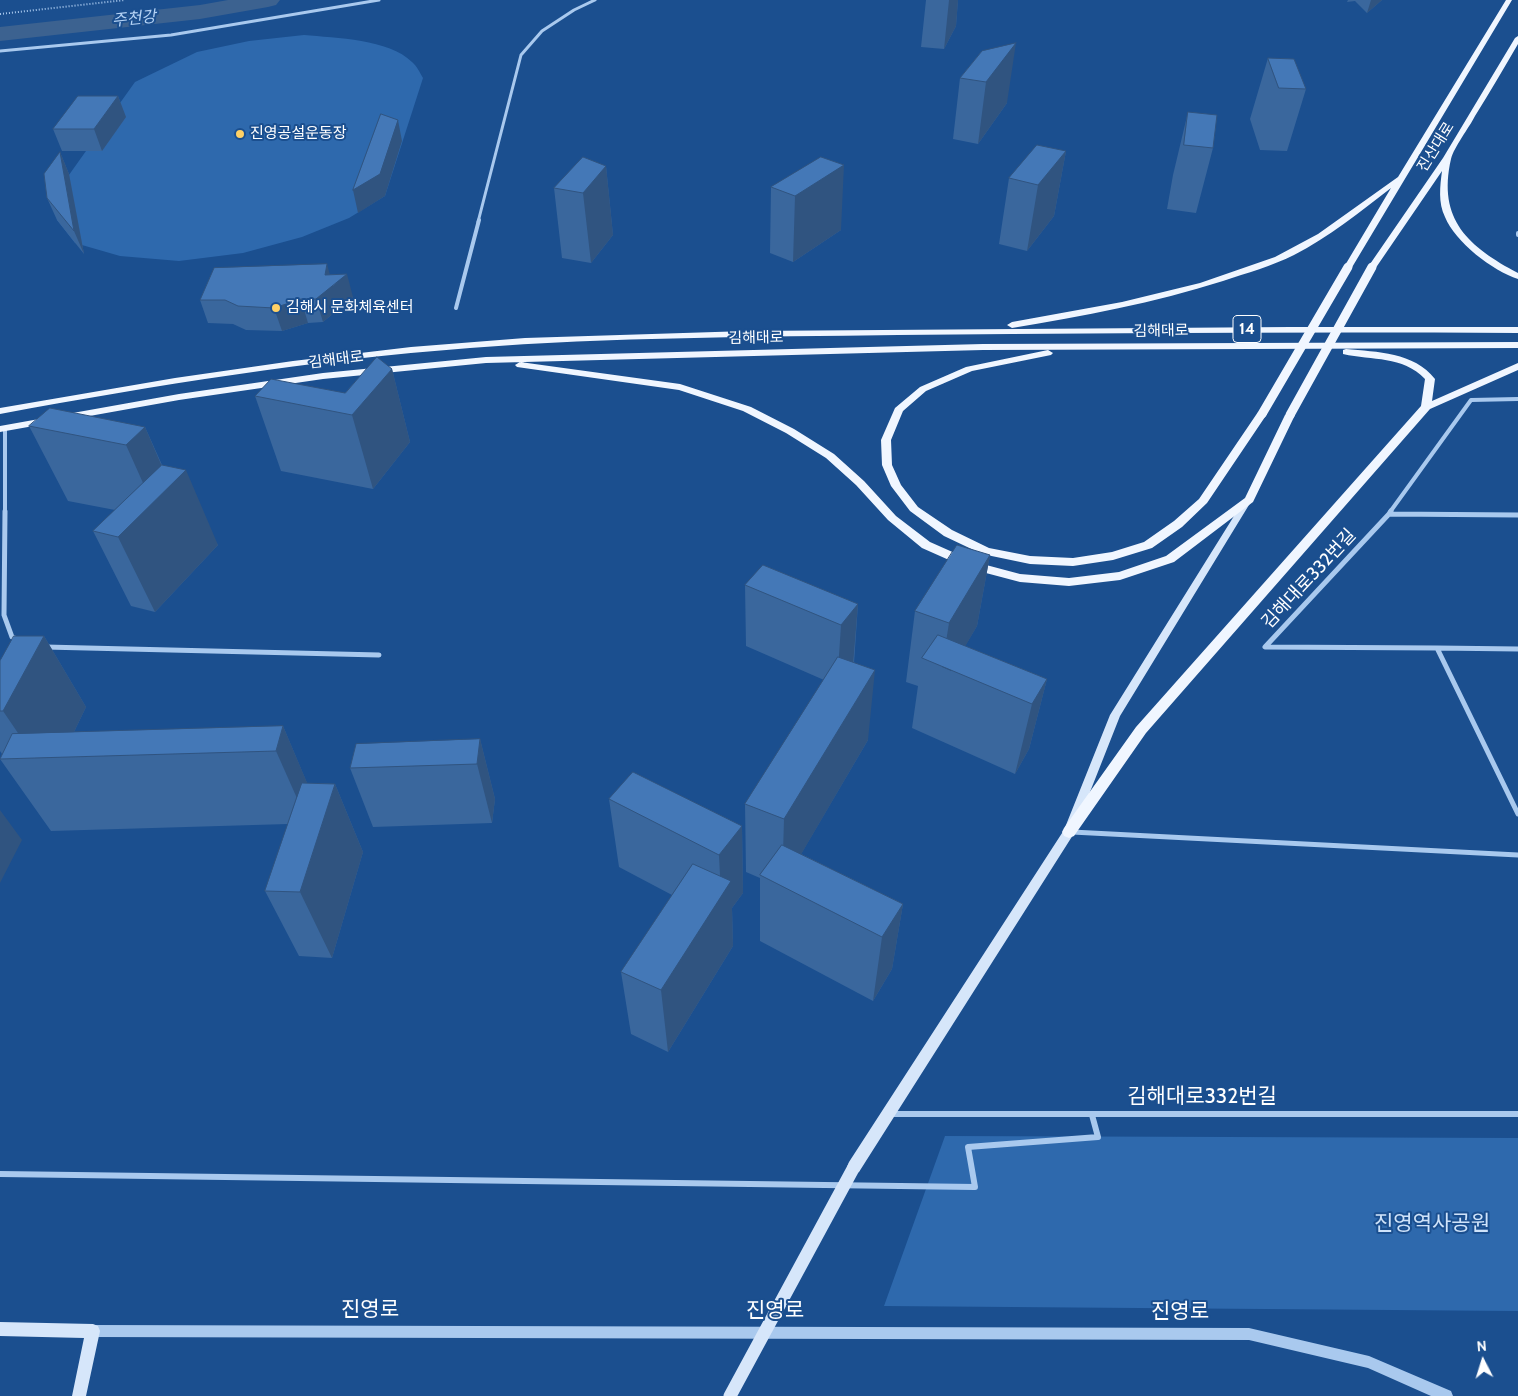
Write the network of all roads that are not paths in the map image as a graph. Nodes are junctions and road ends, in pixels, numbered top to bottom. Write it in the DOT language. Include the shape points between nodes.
graph roads {
  1 [pos="378,0"];
  2 [pos="595,0"];
  3 [pos="1509,0"];
  4 [pos="1518,38"];
  5 [pos="0,52"];
  6 [pos="1447,158"];
  7 [pos="1399,179"];
  8 [pos="1518,276"];
  9 [pos="456,308"];
  10 [pos="1518,330"];
  11 [pos="975,332"];
  12 [pos="1277,345"];
  13 [pos="1518,345"];
  14 [pos="1092,347"];
  15 [pos="486,360"];
  16 [pos="1518,366"];
  17 [pos="1518,399"];
  18 [pos="1426,407"];
  19 [pos="0,411"];
  20 [pos="2,428"];
  21 [pos="1249,500"];
  22 [pos="1389,514"];
  23 [pos="1518,515"];
  24 [pos="20,640"];
  25 [pos="38,647"];
  26 [pos="1437,648"];
  27 [pos="1518,649"];
  28 [pos="379,655"];
  29 [pos="1518,814"];
  30 [pos="1068,832"];
  31 [pos="1518,855"];
  32 [pos="886,1114"];
  33 [pos="1092,1114"];
  34 [pos="1518,1114"];
  35 [pos="0,1174"];
  36 [pos="0,1328"];
  37 [pos="93,1331"];
  38 [pos="79,1396"];
  39 [pos="730,1396"];
  40 [pos="1446,1396"];
  1 -- 5 [label="street" via="171,35"];
  2 -- 9 [label="street" via="542,31 521,55"];
  3 -- 7 [label="main road, 진산대로"];
  4 -- 6 [label="main road, 진산대로"];
  6 -- 8 [label="main road" via="1445,206 1454,228 1472,246"];
  6 -- 21 [label="main road, 진산대로, bridge" via="1372,268 1290,415"];
  7 -- 11 [label="main road" via="1292,252 1247,271 1190,290 1119,307"];
  7 -- 14 [label="main road, 진산대로, bridge" via="1262,414 1203,501 1148,545 1113,556 1073,562 1038,561 986,551 948,533 914,509 896,486 887,465 886,440 899,410 923,389 969,369 1025,356"];
  10 -- 11 [label="main road, 김해대로 / 14"];
  11 -- 19 [label="main road, 김해대로" via="684,334 471,345 234,371"];
  12 -- 13 [label="main road, 김해대로 / 14"];
  12 -- 14 [label="main road, 김해대로 / 14"];
  12 -- 18 [label="main road" via="1407,361 1422,369 1430,379"];
  14 -- 15 [label="main road, 김해대로"];
  15 -- 20 [label="main road, 김해대로" via="323,376"];
  15 -- 21 [label="main road" via="680,387 747,409 830,456 892,518 926,545 971,566 1020,578 1069,582 1120,576 1170,559"];
  16 -- 18 [label="main road"];
  17 -- 22 [label="street, 김해대로332번길" via="1471,400"];
  18 -- 30 [label="main road" via="1141,730"];
  20 -- 24 [label="street" via="4,615 12,637"];
  21 -- 30 [label="main road" via="1115,715"];
  22 -- 23 [label="street"];
  22 -- 26 [label="street, 김해대로332번길" via="1265,647"];
  25 -- 28 [label="street"];
  26 -- 27 [label="street, 김해대로332번길"];
  26 -- 29 [label="street"];
  30 -- 31 [label="street"];
  30 -- 32 [label="main road"];
  32 -- 33 [label="street, 김해대로332번길"];
  32 -- 39 [label="main road, bridge"];
  33 -- 34 [label="street, 김해대로332번길"];
  33 -- 35 [label="street" via="1098,1137 968,1147 975,1187"];
  36 -- 37 [label="main road, 진영로"];
  37 -- 38 [label="main road"];
  37 -- 40 [label="street, 진영로" via="1248,1334 1369,1362"];
}
